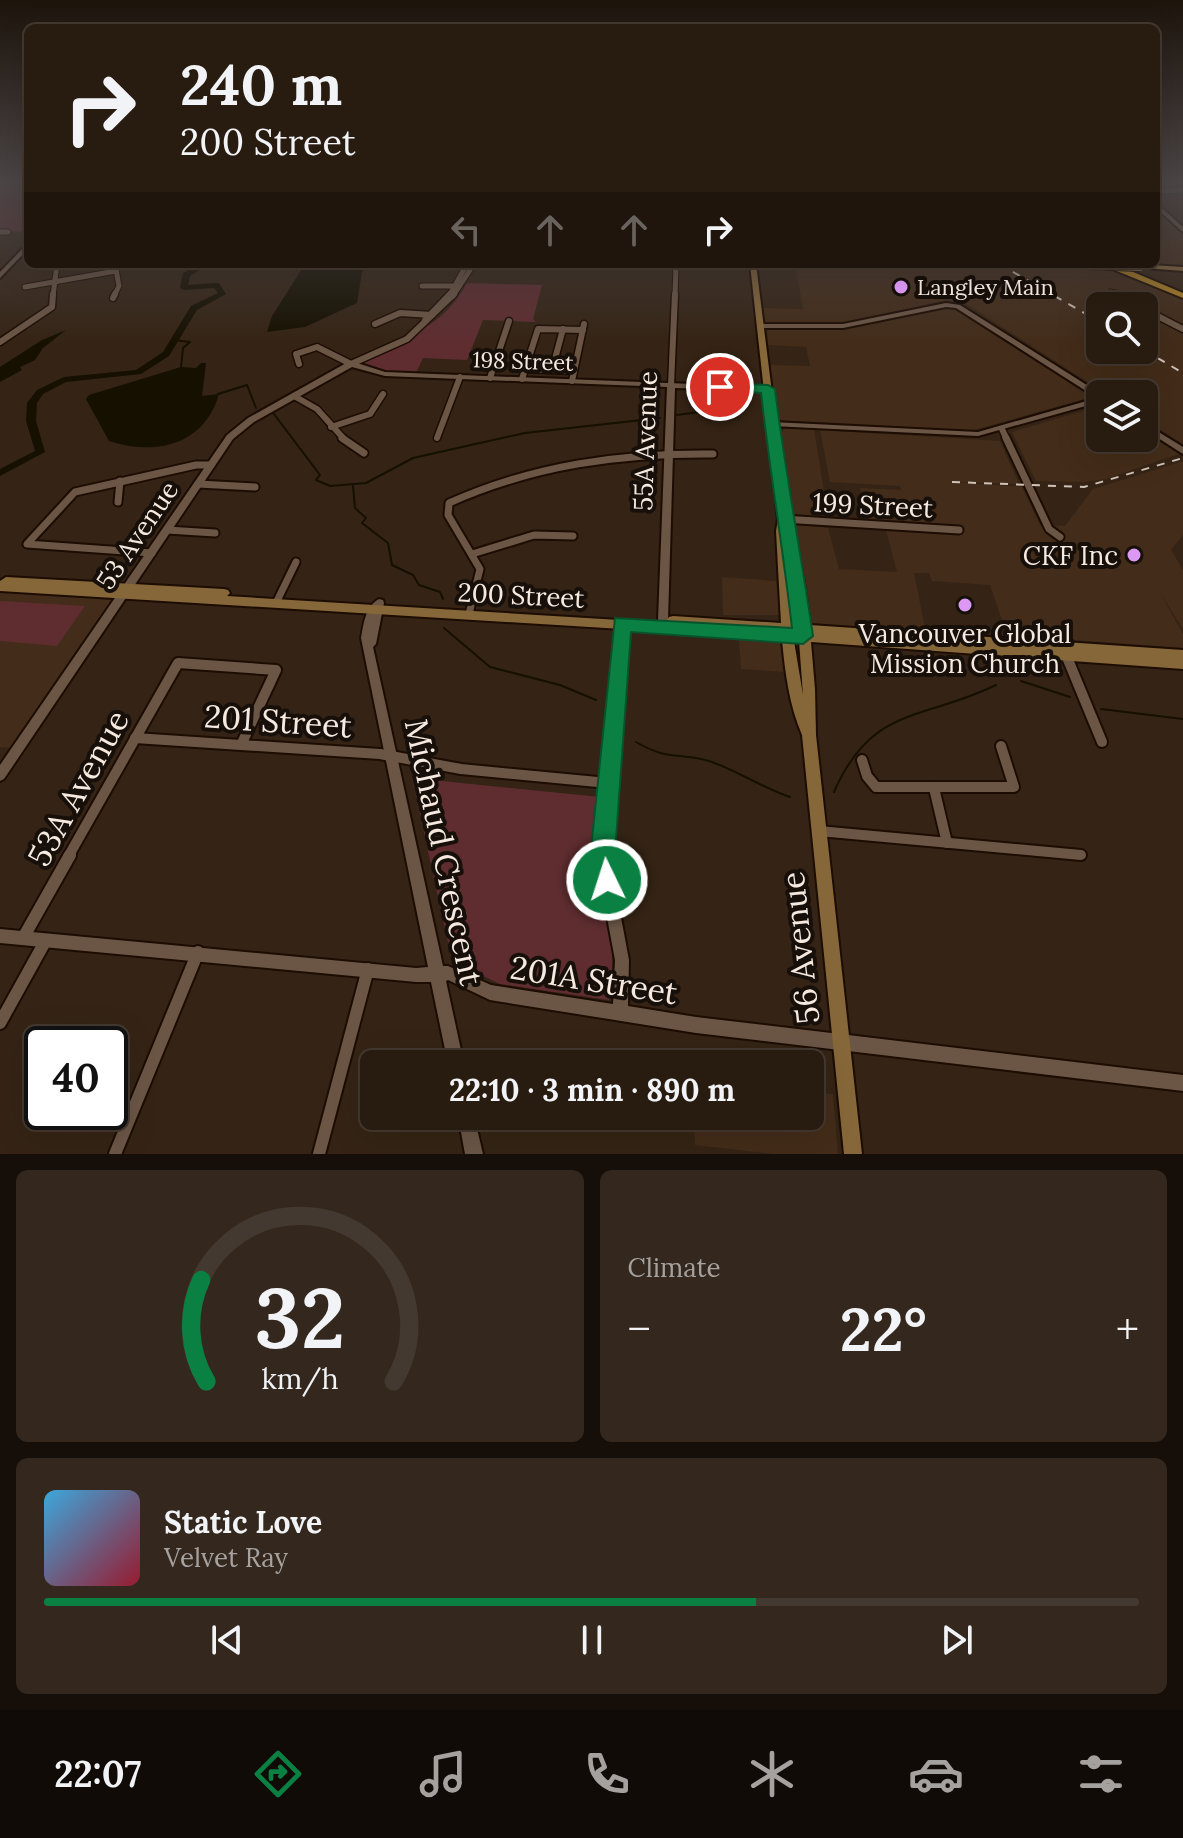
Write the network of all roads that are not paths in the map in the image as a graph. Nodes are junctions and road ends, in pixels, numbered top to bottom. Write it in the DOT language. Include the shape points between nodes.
graph roads {
  1 [pos="24,249"];
  2 [pos="57,268"];
  3 [pos="115,268"];
  4 [pos="466,268"];
  5 [pos="471,268"];
  6 [pos="676,268"];
  7 [pos="753,268"];
  8 [pos="1117,268"];
  9 [pos="1124,268"];
  10 [pos="1153,268"];
  11 [pos="1183,270"];
  12 [pos="1,274"];
  13 [pos="55,283"];
  14 [pos="422,286"];
  15 [pos="459,286"];
  16 [pos="25,287"];
  17 [pos="1183,294"];
  18 [pos="113,298"];
  19 [pos="435,315"];
  20 [pos="1158,316"];
  21 [pos="509,321"];
  22 [pos="375,324"];
  23 [pos="760,326"];
  24 [pos="563,329"];
  25 [pos="1183,329"];
  26 [pos="0,333"];
  27 [pos="12,335"];
  28 [pos="0,342"];
  29 [pos="299,364"];
  30 [pos="351,364"];
  31 [pos="525,369"];
  32 [pos="552,370"];
  33 [pos="574,371"];
  34 [pos="460,377"];
  35 [pos="490,378"];
  36 [pos="522,379"];
  37 [pos="572,381"];
  38 [pos="671,385"];
  39 [pos="768,389"];
  40 [pos="1086,389"];
  41 [pos="383,394"];
  42 [pos="294,396"];
  43 [pos="1086,402"];
  44 [pos="772,424"];
  45 [pos="331,427"];
  46 [pos="1002,429"];
  47 [pos="1158,434"];
  48 [pos="437,438"];
  49 [pos="1183,451"];
  50 [pos="669,452"];
  51 [pos="364,453"];
  52 [pos="713,454"];
  53 [pos="211,465"];
  54 [pos="120,481"];
  55 [pos="198,484"];
  56 [pos="255,487"];
  57 [pos="118,502"];
  58 [pos="783,521"];
  59 [pos="167,530"];
  60 [pos="959,530"];
  61 [pos="215,533"];
  62 [pos="573,536"];
  63 [pos="1060,537"];
  64 [pos="152,553"];
  65 [pos="472,554"];
  66 [pos="296,562"];
  67 [pos="783,566"];
  68 [pos="795,572"];
  69 [pos="0,580"];
  70 [pos="0,587"];
  71 [pos="128,590"];
  72 [pos="277,600"];
  73 [pos="378,607"];
  74 [pos="469,611"];
  75 [pos="663,620"];
  76 [pos="622,624"];
  77 [pos="796,631"];
  78 [pos="1064,651"];
  79 [pos="1183,655"];
  80 [pos="1183,664"];
  81 [pos="135,738"];
  82 [pos="1102,742"];
  83 [pos="241,745"];
  84 [pos="1001,746"];
  85 [pos="393,756"];
  86 [pos="862,760"];
  87 [pos="0,775"];
  88 [pos="608,783"];
  89 [pos="934,788"];
  90 [pos="818,831"];
  91 [pos="947,843"];
  92 [pos="1081,855"];
  93 [pos="0,936"];
  94 [pos="23,938"];
  95 [pos="46,940"];
  96 [pos="198,952"];
  97 [pos="368,968"];
  98 [pos="438,972"];
  99 [pos="620,1014"];
  100 [pos="0,1023"];
  101 [pos="841,1044"];
  102 [pos="453,1050"];
  103 [pos="1183,1083"];
  104 [pos="469,1130"];
  105 [pos="115,1154"];
  106 [pos="319,1154"];
  107 [pos="474,1154"];
  108 [pos="853,1154"];
  1 -- 12 [label="street"];
  2 -- 13 [label="street"];
  3 -- 13 [label="street"];
  3 -- 18 [label="street" via="119,289"];
  4 -- 15 [label="street, 53 Avenue"];
  5 -- 15 [label="street, 53 Avenue"];
  6 -- 38 [label="street, 55A Avenue"];
  7 -- 23 [label="main road, 56 Avenue"];
  8 -- 17 [label="highway"];
  9 -- 17 [label="highway"];
  10 -- 11 [label="main road"];
  13 -- 16 [label="street"];
  13 -- 27 [label="street" via="50,309"];
  14 -- 15 [label="street"];
  15 -- 19 [label="street, 53 Avenue"];
  19 -- 22 [label="street" via="400,313"];
  19 -- 30 [label="street, 53 Avenue" via="406,338"];
  20 -- 25 [label="street"];
  21 -- 35 [label="street"];
  23 -- 39 [label="main road, 56 Avenue"];
  23 -- 40 [label="street" via="843,326 958,306"];
  24 -- 31 [label="street" via="536,330"];
  24 -- 32 [label="street"];
  24 -- 33 [label="street" via="583,327"];
  26 -- 27 [label="street"];
  27 -- 28 [label="street"];
  29 -- 30 [label="street, 198 Street" via="296,354 320,347"];
  30 -- 34 [label="street, 198 Street" via="381,373"];
  30 -- 42 [label="street, 53 Avenue"];
  31 -- 32 [label="street"];
  31 -- 36 [label="street"];
  32 -- 33 [label="street"];
  33 -- 37 [label="street"];
  34 -- 35 [label="street, 198 Street"];
  34 -- 48 [label="street"];
  35 -- 36 [label="street, 198 Street"];
  36 -- 37 [label="street, 198 Street"];
  37 -- 38 [label="street, 198 Street"];
  38 -- 39 [label="street, 198 Street"];
  38 -- 50 [label="street, 55A Avenue"];
  39 -- 44 [label="main road, 56 Avenue"];
  41 -- 45 [label="street" via="370,414"];
  42 -- 45 [label="street" via="317,409"];
  42 -- 53 [label="street, 53 Avenue" via="242,426"];
  43 -- 46 [label="street"];
  44 -- 46 [label="street" via="966,435"];
  44 -- 58 [label="main road, 56 Avenue"];
  45 -- 51 [label="street"];
  46 -- 63 [label="street" via="1049,529"];
  47 -- 49 [label="street"];
  50 -- 52 [label="street"];
  50 -- 65 [label="street" via="526,474 453,501 448,515"];
  50 -- 75 [label="street, 55A Avenue"];
  53 -- 54 [label="street"];
  53 -- 55 [label="street, 53 Avenue"];
  54 -- 57 [label="street"];
  54 -- 64 [label="street" via="78,490 27,544"];
  55 -- 56 [label="street"];
  55 -- 59 [label="street, 53 Avenue"];
  58 -- 60 [label="street, 199 Street"];
  58 -- 67 [label="main road, 56 Avenue"];
  58 -- 68 [label="main road, 56 Avenue"];
  59 -- 61 [label="street"];
  59 -- 64 [label="street, 53 Avenue"];
  62 -- 65 [label="street" via="557,531 517,537"];
  64 -- 71 [label="street, 53 Avenue"];
  65 -- 74 [label="street" via="480,569"];
  66 -- 72 [label="street"];
  67 -- 68 [label="main road"];
  67 -- 77 [label="main road, 56 Avenue"];
  68 -- 77 [label="main road, 56 Avenue"];
  69 -- 71 [label="main road, 200 Street"];
  70 -- 71 [label="main road, 200 Street"];
  71 -- 72 [label="main road, 200 Street"];
  71 -- 87 [label="street, 53 Avenue"];
  72 -- 73 [label="main road, 200 Street"];
  73 -- 74 [label="main road, 200 Street"];
  73 -- 85 [label="street, Michaud Crescent" via="370,654"];
  74 -- 75 [label="main road, 200 Street"];
  74 -- 76 [label="main road, 200 Street"];
  75 -- 77 [label="main road, 200 Street"];
  76 -- 77 [label="main road, 200 Street"];
  76 -- 88 [label="street"];
  77 -- 78 [label="main road, 200 Street"];
  77 -- 90 [label="main road, 56 Avenue" via="799,711 809,735"];
  78 -- 79 [label="main road, 200 Street"];
  78 -- 80 [label="main road, 200 Street"];
  78 -- 82 [label="street"];
  81 -- 83 [label="street, 201 Street"];
  81 -- 83 [label="street, 53A Avenue" via="178,663 276,670"];
  81 -- 94 [label="street, 53A Avenue"];
  83 -- 85 [label="street, 201 Street"];
  84 -- 89 [label="street" via="1014,787"];
  85 -- 88 [label="street, 201 Street" via="461,769"];
  85 -- 98 [label="street, Michaud Crescent"];
  86 -- 89 [label="street" via="876,787"];
  88 -- 99 [label="street" via="604,839 622,960"];
  89 -- 91 [label="street"];
  90 -- 91 [label="street"];
  90 -- 101 [label="main road, 56 Avenue"];
  91 -- 92 [label="street"];
  93 -- 94 [label="street, 201A Street"];
  94 -- 95 [label="street, 201A Street"];
  95 -- 96 [label="street, 201A Street"];
  95 -- 100 [label="street"];
  96 -- 97 [label="street, 201A Street"];
  96 -- 105 [label="street"];
  97 -- 98 [label="street, 201A Street" via="416,975"];
  97 -- 106 [label="street"];
  98 -- 99 [label="street, 201A Street" via="490,992"];
  98 -- 102 [label="street, Michaud Crescent"];
  99 -- 101 [label="street, 201A Street"];
  101 -- 103 [label="street, 201A Street"];
  101 -- 108 [label="main road, 56 Avenue"];
  104 -- 107 [label="street"];
}
